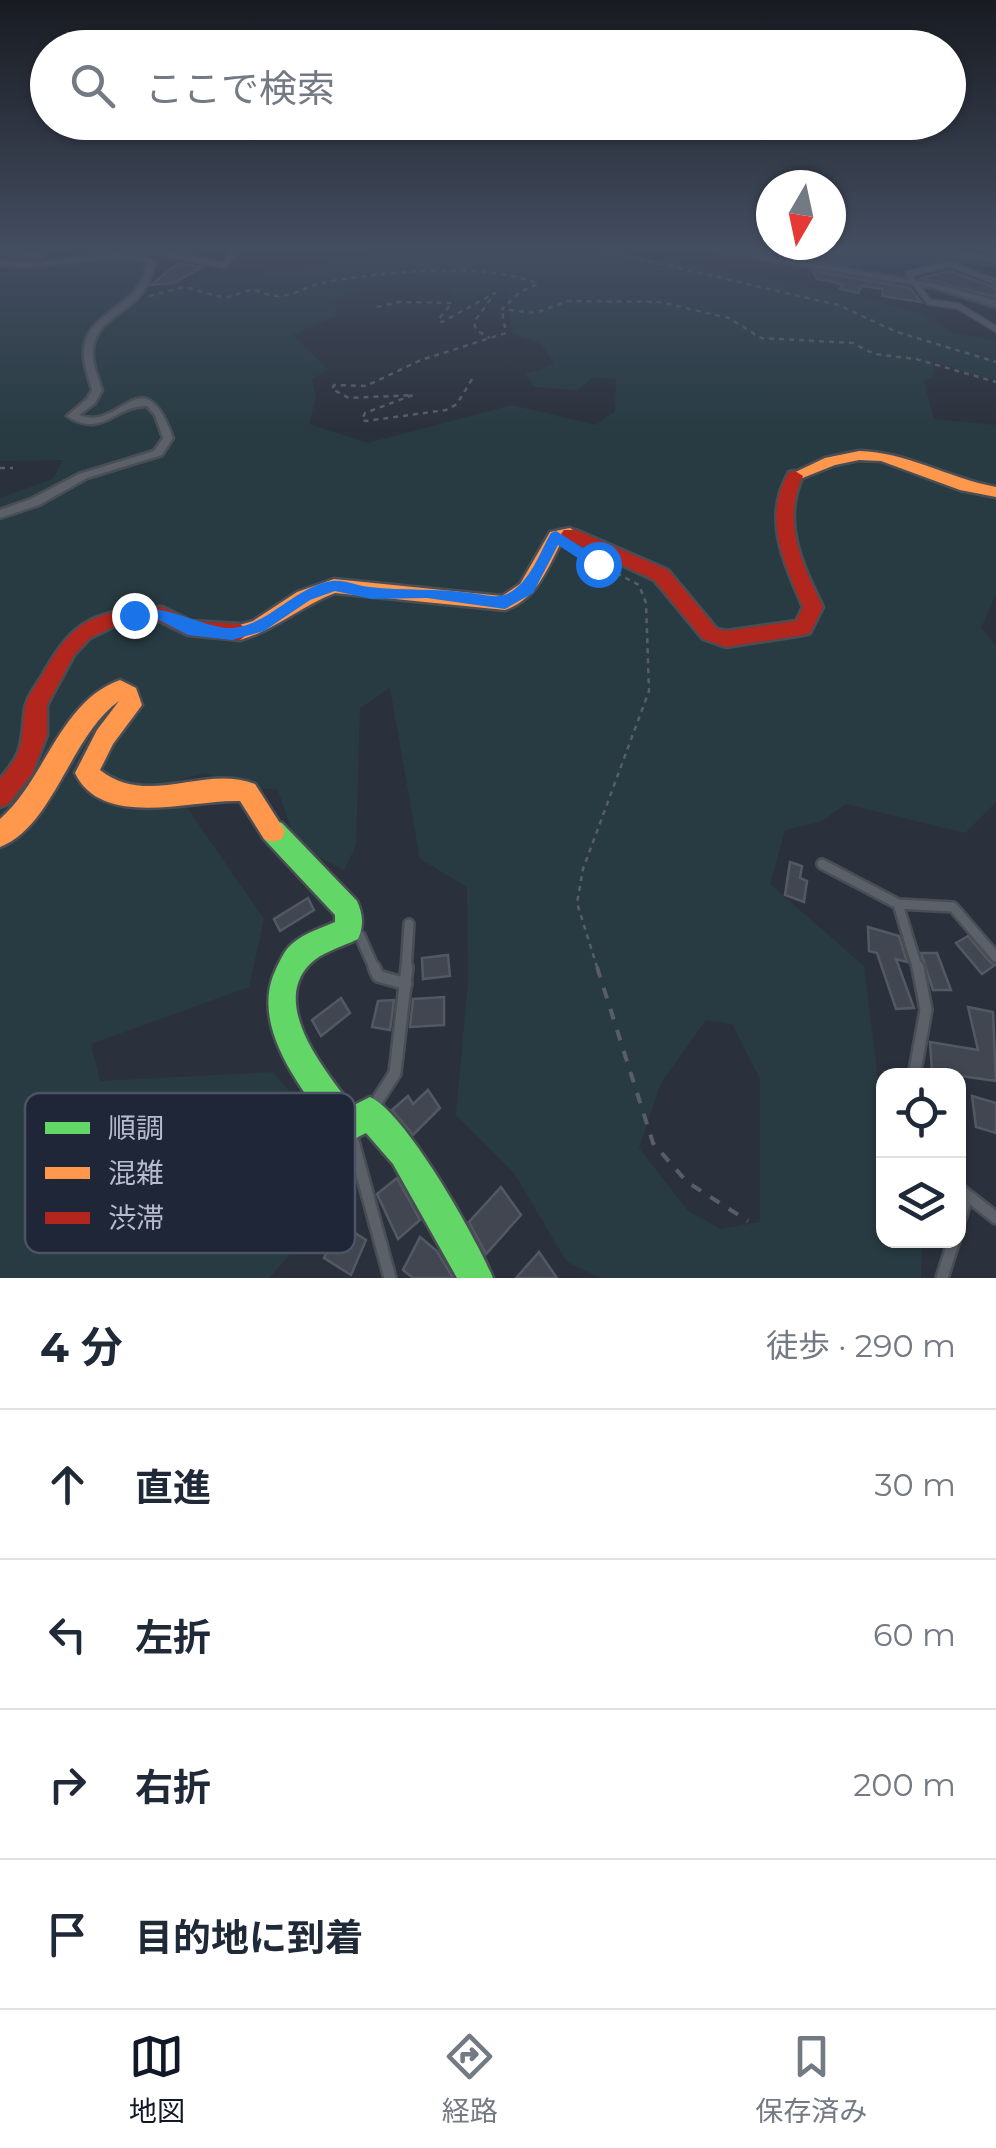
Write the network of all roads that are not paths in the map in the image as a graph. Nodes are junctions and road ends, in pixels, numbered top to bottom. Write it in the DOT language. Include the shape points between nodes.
graph roads {
  1 [pos="119,310"];
  2 [pos="964,310"];
  3 [pos="996,328"];
  4 [pos="996,492"];
  5 [pos="0,514"];
  6 [pos="0,796"];
  7 [pos="0,835"];
  8 [pos="822,864"];
  9 [pos="898,904"];
  10 [pos="410,924"];
  11 [pos="349,930"];
  12 [pos="996,956"];
  13 [pos="406,984"];
  14 [pos="915,1068"];
  15 [pos="326,1093"];
  16 [pos="370,1113"];
  17 [pos="355,1122"];
  18 [pos="355,1151"];
  19 [pos="966,1194"];
  20 [pos="996,1218"];
  21 [pos="951,1248"];
  22 [pos="390,1278"];
  23 [pos="476,1278"];
  24 [pos="942,1278"];
  1 -- 5 [label="street" via="88,344 97,390 72,416 94,422 152,403 164,418 165,447"];
  2 -- 3 [label="lane"];
  4 -- 6 [label="street" via="966,488 881,454 853,456 794,478 783,503 785,542 814,607 803,628 789,631 726,639 710,634 661,575 564,533 544,552 527,589 505,603 334,586 304,596 259,627 232,634 188,628 162,614 116,617 67,649 36,704 36,735 24,767"];
  7 -- 11 [label="street" via="14,828 95,702 120,689 131,705 106,732 92,762 87,774 95,786 153,800 228,786 247,791 275,834 348,910"];
  8 -- 9 [label="lane"];
  9 -- 12 [label="lane" via="953,907"];
  9 -- 14 [label="lane" via="926,1010"];
  10 -- 13 [label="lane"];
  11 -- 13 [label="lane" via="360,936 378,976"];
  11 -- 15 [label="street" via="296,958 282,992 288,1037"];
  13 -- 16 [label="lane" via="395,1072"];
  16 -- 17 [label="street"];
  16 -- 23 [label="street" via="404,1152"];
  18 -- 22 [label="lane"];
  19 -- 20 [label="lane"];
  21 -- 24 [label="lane"];
}
